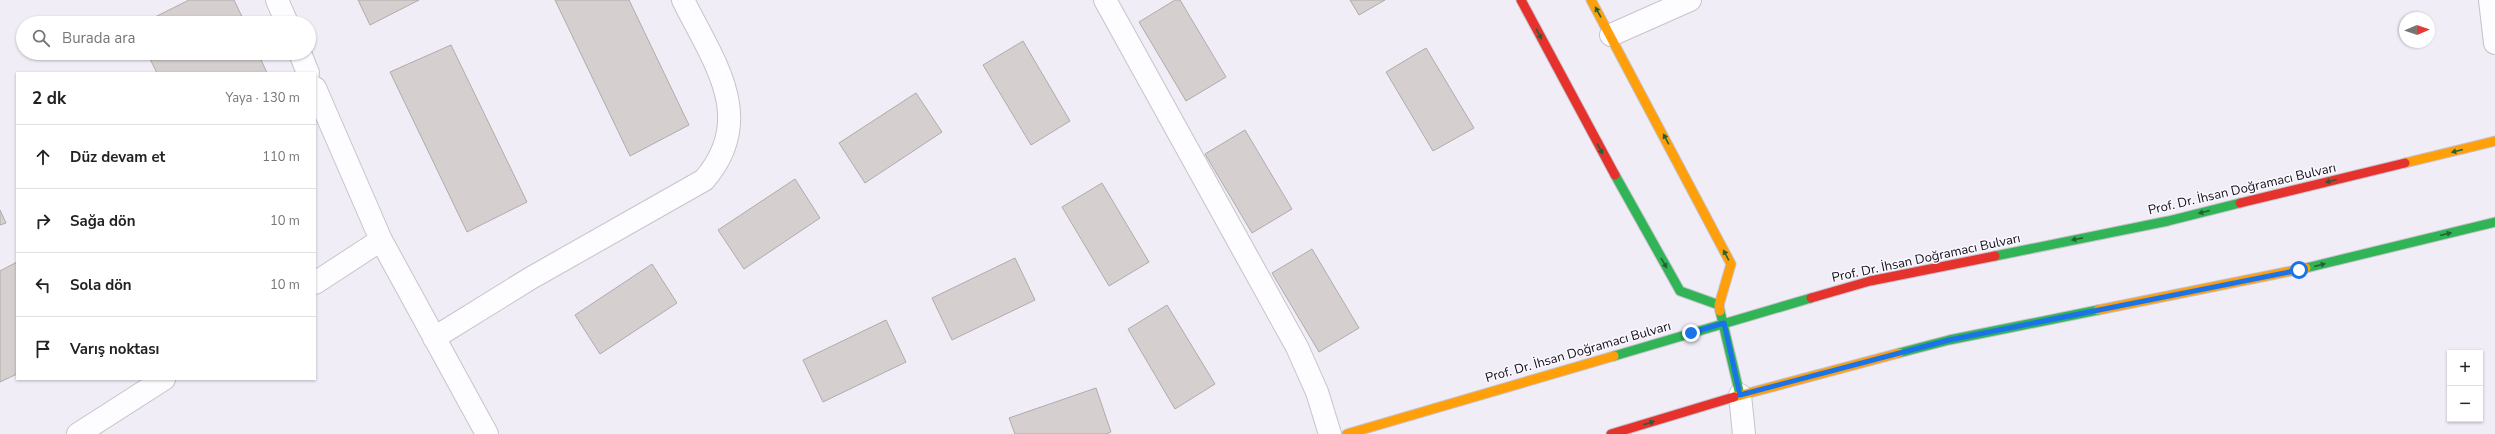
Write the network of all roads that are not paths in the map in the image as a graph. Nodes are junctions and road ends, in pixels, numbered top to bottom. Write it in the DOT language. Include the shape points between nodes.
graph roads {
  1 [pos="277,0"];
  2 [pos="683,0"];
  3 [pos="1105,0"];
  4 [pos="1521,0"];
  5 [pos="1592,0"];
  6 [pos="1690,0"];
  7 [pos="2490,0"];
  8 [pos="284,16"];
  9 [pos="1612,36"];
  10 [pos="2495,44"];
  11 [pos="303,60"];
  12 [pos="308,72"];
  13 [pos="316,90"];
  14 [pos="2495,141"];
  15 [pos="2495,222"];
  16 [pos="381,240"];
  17 [pos="316,281"];
  18 [pos="1719,304"];
  19 [pos="1724,323"];
  20 [pos="434,338"];
  21 [pos="162,380"];
  22 [pos="1740,395"];
  23 [pos="78,434"];
  24 [pos="487,434"];
  25 [pos="1330,434"];
  26 [pos="1347,434"];
  27 [pos="1611,434"];
  28 [pos="1744,434"];
  1 -- 8 [label="street"];
  2 -- 20 [label="street" via="725,86 731,110 729,133 714,168 704,180 531,278"];
  3 -- 25 [label="street" via="1297,347"];
  4 -- 18 [label="main road, one-way" via="1625,195 1680,291"];
  9 -- 5 [label="main road, one-way"];
  6 -- 9 [label="street"];
  7 -- 10 [label="street"];
  18 -- 9 [label="main road, one-way" via="1731,264"];
  11 -- 12 [label="street"];
  13 -- 16 [label="street"];
  14 -- 19 [label="main road, Prof. Dr. İhsan Doğramacı Bulvarı, one-way" via="2168,221 1870,281"];
  22 -- 15 [label="main road, one-way" via="1949,340 2299,270"];
  16 -- 17 [label="street"];
  16 -- 20 [label="street"];
  18 -- 19 [label="main road"];
  19 -- 22 [label="main road"];
  19 -- 26 [label="main road, Prof. Dr. İhsan Doğramacı Bulvarı"];
  20 -- 24 [label="street"];
  21 -- 23 [label="street"];
  27 -- 22 [label="main road, one-way"];
  22 -- 28 [label="street"];
}
